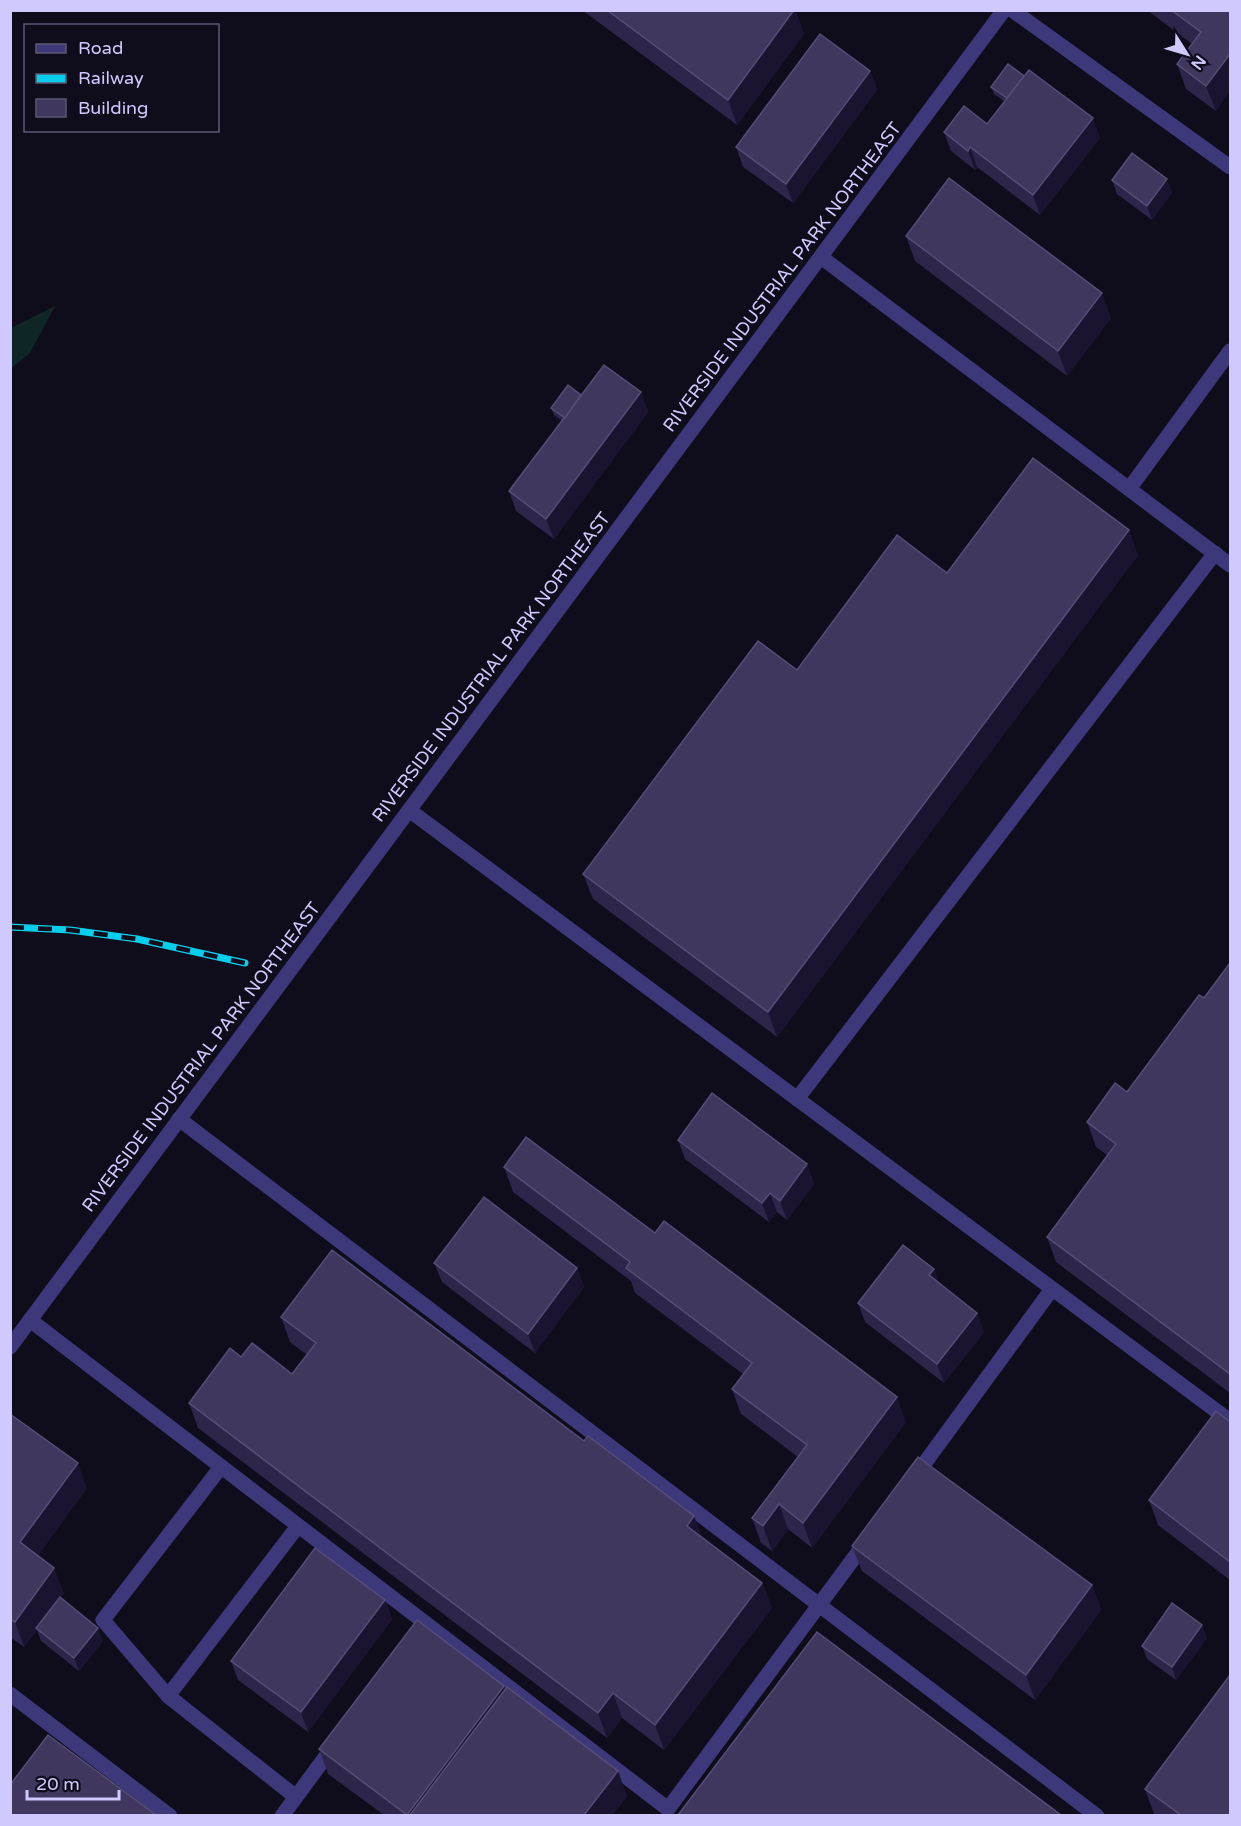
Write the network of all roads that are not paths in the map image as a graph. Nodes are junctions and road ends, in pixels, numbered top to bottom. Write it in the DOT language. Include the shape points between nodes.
graph roads {
  1 [pos="1004,10"];
  2 [pos="1012,10"];
  3 [pos="1230,167"];
  4 [pos="821,257"];
  5 [pos="1230,351"];
  6 [pos="1129,489"];
  7 [pos="1215,553"];
  8 [pos="1230,564"];
  9 [pos="409,810"];
  10 [pos="797,1099"];
  11 [pos="179,1119"];
  12 [pos="1052,1288"];
  13 [pos="30,1320"];
  14 [pos="10,1347"];
  15 [pos="1230,1421"];
  16 [pos="221,1467"];
  17 [pos="905,1490"];
  18 [pos="298,1526"];
  19 [pos="876,1528"];
  20 [pos="819,1605"];
  21 [pos="10,1694"];
  22 [pos="168,1696"];
  23 [pos="344,1733"];
  24 [pos="296,1797"];
  25 [pos="665,1812"];
  26 [pos="170,1815"];
  27 [pos="282,1815"];
  28 [pos="1097,1815"];
  1 -- 4 [label="street, RIVERSIDE INDUSTRIAL PARK NORTHEAST"];
  2 -- 3 [label="street"];
  4 -- 6 [label="street"];
  4 -- 9 [label="street, RIVERSIDE INDUSTRIAL PARK NORTHEAST"];
  5 -- 6 [label="street"];
  6 -- 7 [label="street"];
  7 -- 8 [label="street"];
  7 -- 10 [label="street"];
  9 -- 10 [label="street"];
  9 -- 11 [label="street, RIVERSIDE INDUSTRIAL PARK NORTHEAST"];
  10 -- 12 [label="street"];
  11 -- 13 [label="street, RIVERSIDE INDUSTRIAL PARK NORTHEAST"];
  11 -- 20 [label="street"];
  12 -- 15 [label="street"];
  12 -- 17 [label="street"];
  13 -- 14 [label="street, RIVERSIDE INDUSTRIAL PARK NORTHEAST"];
  13 -- 16 [label="street"];
  16 -- 18 [label="street"];
  16 -- 22 [label="street" via="103,1620"];
  18 -- 22 [label="street"];
  18 -- 25 [label="street" via="422,1628"];
  19 -- 20 [label="street"];
  20 -- 25 [label="street"];
  20 -- 28 [label="street"];
  21 -- 26 [label="street"];
  22 -- 24 [label="street"];
  23 -- 24 [label="street"];
  24 -- 27 [label="street"];
}
